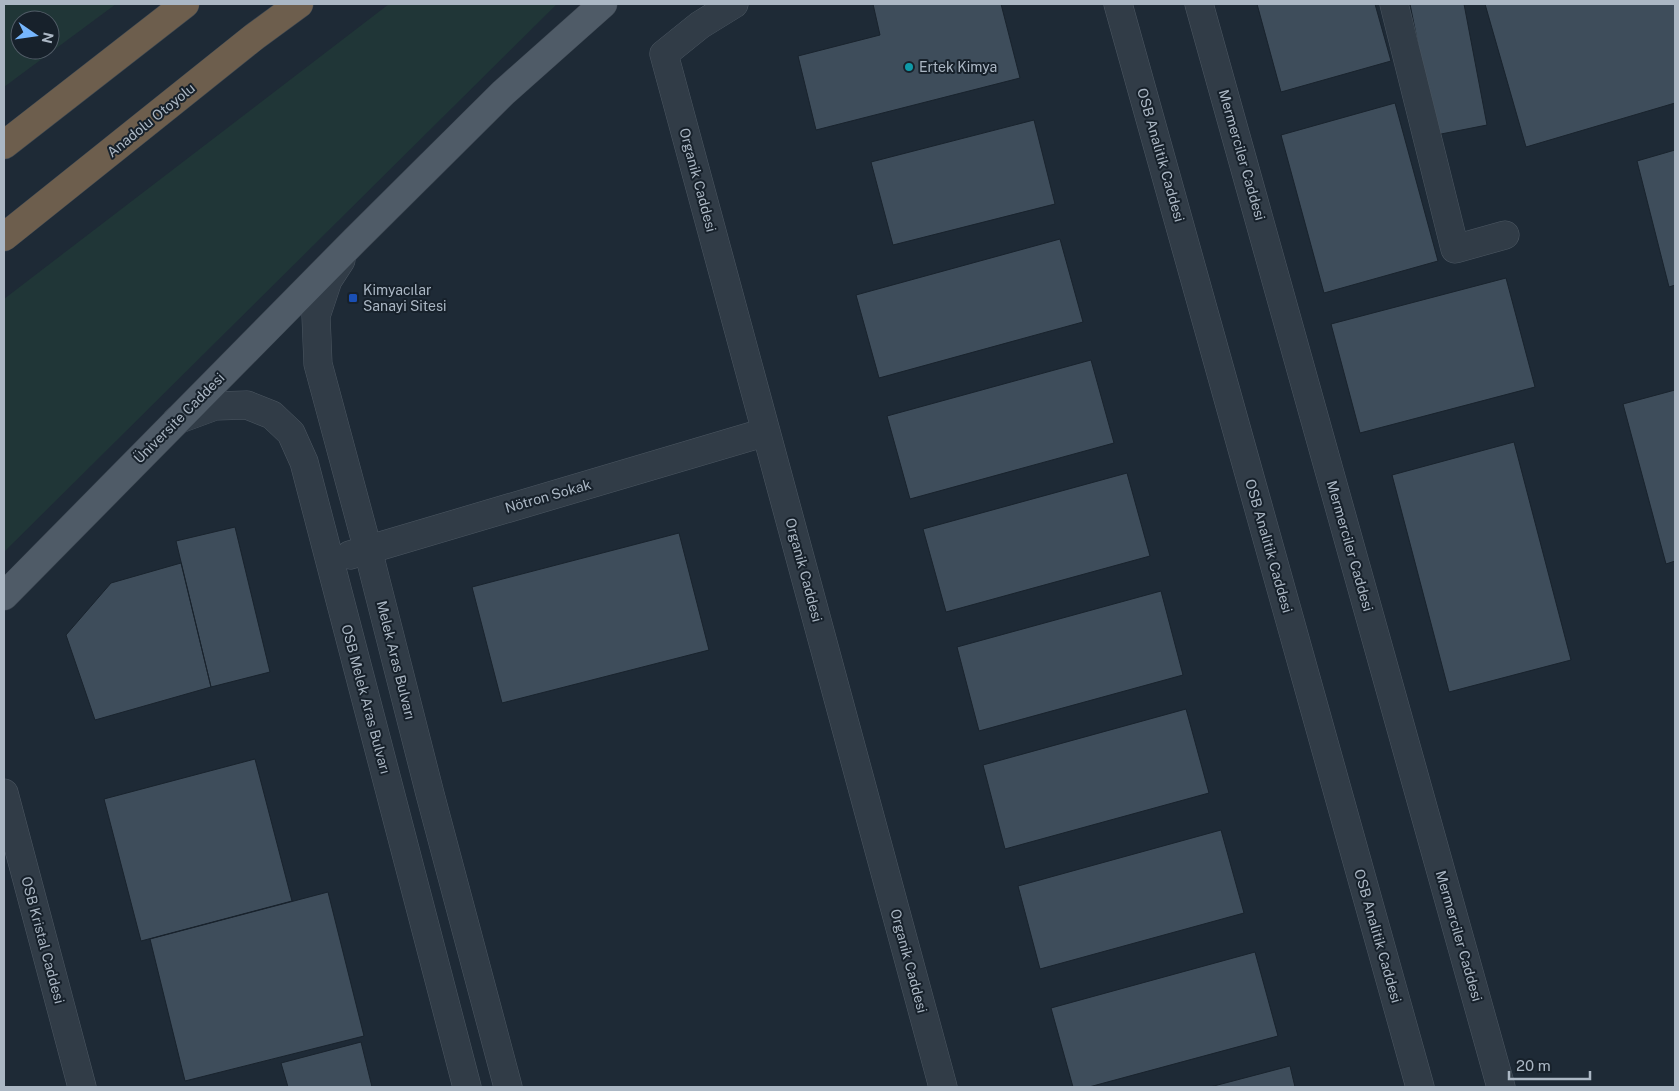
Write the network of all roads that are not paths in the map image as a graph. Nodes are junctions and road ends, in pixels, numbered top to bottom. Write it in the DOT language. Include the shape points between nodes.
graph roads {
  1 [pos="185,4"];
  2 [pos="299,4"];
  3 [pos="603,4"];
  4 [pos="734,4"];
  5 [pos="1118,4"];
  6 [pos="1199,4"];
  7 [pos="1394,4"];
  8 [pos="4,145"];
  9 [pos="1505,236"];
  10 [pos="4,237"];
  11 [pos="355,240"];
  12 [pos="177,420"];
  13 [pos="766,432"];
  14 [pos="368,550"];
  15 [pos="330,561"];
  16 [pos="4,596"];
  17 [pos="4,793"];
  18 [pos="82,1087"];
  19 [pos="467,1087"];
  20 [pos="508,1087"];
  21 [pos="943,1087"];
  22 [pos="1420,1087"];
  23 [pos="1502,1087"];
  1 -- 8 [label="highway"];
  2 -- 10 [label="highway, Anadolu Otoyolu"];
  3 -- 11 [label="main road, Üniversite Caddesi" via="503,93"];
  4 -- 13 [label="street, Organik Caddesi" via="700,25 664,54"];
  5 -- 22 [label="street, OSB Analitik Caddesi"];
  6 -- 23 [label="street, Mermerciler Caddesi"];
  7 -- 9 [label="street" via="1455,249"];
  11 -- 12 [label="main road, Üniversite Caddesi"];
  11 -- 14 [label="street, Melek Aras Bulvarı" via="328,280 316,316 318,364"];
  12 -- 15 [label="street, OSB Melek Aras Bulvarı" via="215,406 247,405 272,415 291,433 304,462"];
  12 -- 16 [label="main road, Üniversite Caddesi"];
  13 -- 14 [label="street, Nötron Sokak"];
  13 -- 21 [label="street, Organik Caddesi"];
  14 -- 15 [label="street, Nötron Sokak"];
  14 -- 20 [label="street, Melek Aras Bulvarı"];
  15 -- 19 [label="street, OSB Melek Aras Bulvarı"];
  17 -- 18 [label="street, OSB Kristal Caddesi"];
}
